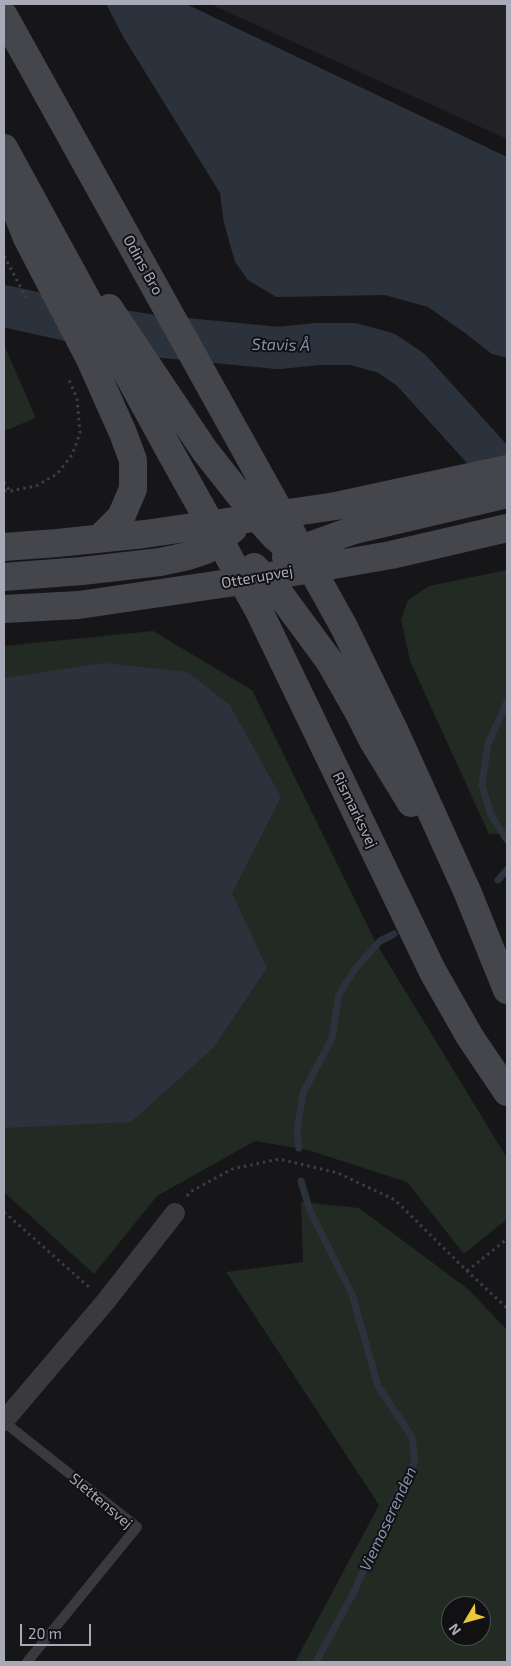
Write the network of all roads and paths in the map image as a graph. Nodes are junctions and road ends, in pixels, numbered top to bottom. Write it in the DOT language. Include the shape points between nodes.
graph roads {
  1 [pos="4,16"];
  2 [pos="4,148"];
  3 [pos="10,175"];
  4 [pos="4,256"];
  5 [pos="15,277"];
  6 [pos="87,287"];
  7 [pos="65,372"];
  8 [pos="507,469"];
  9 [pos="4,482"];
  10 [pos="4,491"];
  11 [pos="10,491"];
  12 [pos="499,496"];
  13 [pos="257,514"];
  14 [pos="507,528"];
  15 [pos="99,539"];
  16 [pos="217,540"];
  17 [pos="10,544"];
  18 [pos="303,557"];
  19 [pos="4,577"];
  20 [pos="253,579"];
  21 [pos="4,609"];
  22 [pos="467,891"];
  23 [pos="507,990"];
  24 [pos="507,1092"];
  25 [pos="4,1212"];
  26 [pos="175,1213"];
  27 [pos="507,1240"];
  28 [pos="467,1272"];
  29 [pos="106,1301"];
  30 [pos="507,1308"];
  31 [pos="4,1421"];
  32 [pos="27,1662"];
  1 -- 13 [label="main road, Odins Bro" via="222,408"];
  2 -- 3 [label="main road"];
  3 -- 6 [label="main road"];
  3 -- 15 [label="main road" via="27,238 90,359 133,460 133,489 121,517"];
  4 -- 5 [label="path"];
  6 -- 13 [label="main road" via="149,366 187,426"];
  6 -- 16 [label="main road" via="121,363"];
  7 -- 11 [label="path" via="77,398 80,433 72,455 57,474 36,486"];
  8 -- 13 [label="main road" via="336,506"];
  9 -- 11 [label="path"];
  10 -- 11 [label="path"];
  12 -- 18 [label="main road" via="354,530"];
  13 -- 16 [label="main road"];
  13 -- 18 [label="main road"];
  14 -- 18 [label="main road, Otterupvej" via="343,563"];
  15 -- 16 [label="main road" via="145,534"];
  15 -- 17 [label="main road"];
  16 -- 19 [label="main road" via="206,550 160,562"];
  16 -- 20 [label="main road, Rismarksvej"];
  18 -- 20 [label="main road, Otterupvej"];
  18 -- 22 [label="main road" via="344,627"];
  20 -- 21 [label="main road, Otterupvej" via="78,605"];
  20 -- 22 [label="main road" via="277,590 330,662 373,741"];
  20 -- 24 [label="main road, Rismarksvej" via="259,611 433,972"];
  22 -- 23 [label="main road"];
  25 -- 29 [label="path"];
  26 -- 28 [label="path" via="190,1192 232,1169 279,1159 338,1173 395,1200"];
  26 -- 29 [label="street, Slettensvej"];
  27 -- 28 [label="path"];
  28 -- 30 [label="path"];
  29 -- 31 [label="street, Slettensvej"];
  31 -- 32 [label="lane, Slettensvej" via="136,1527"];
}
